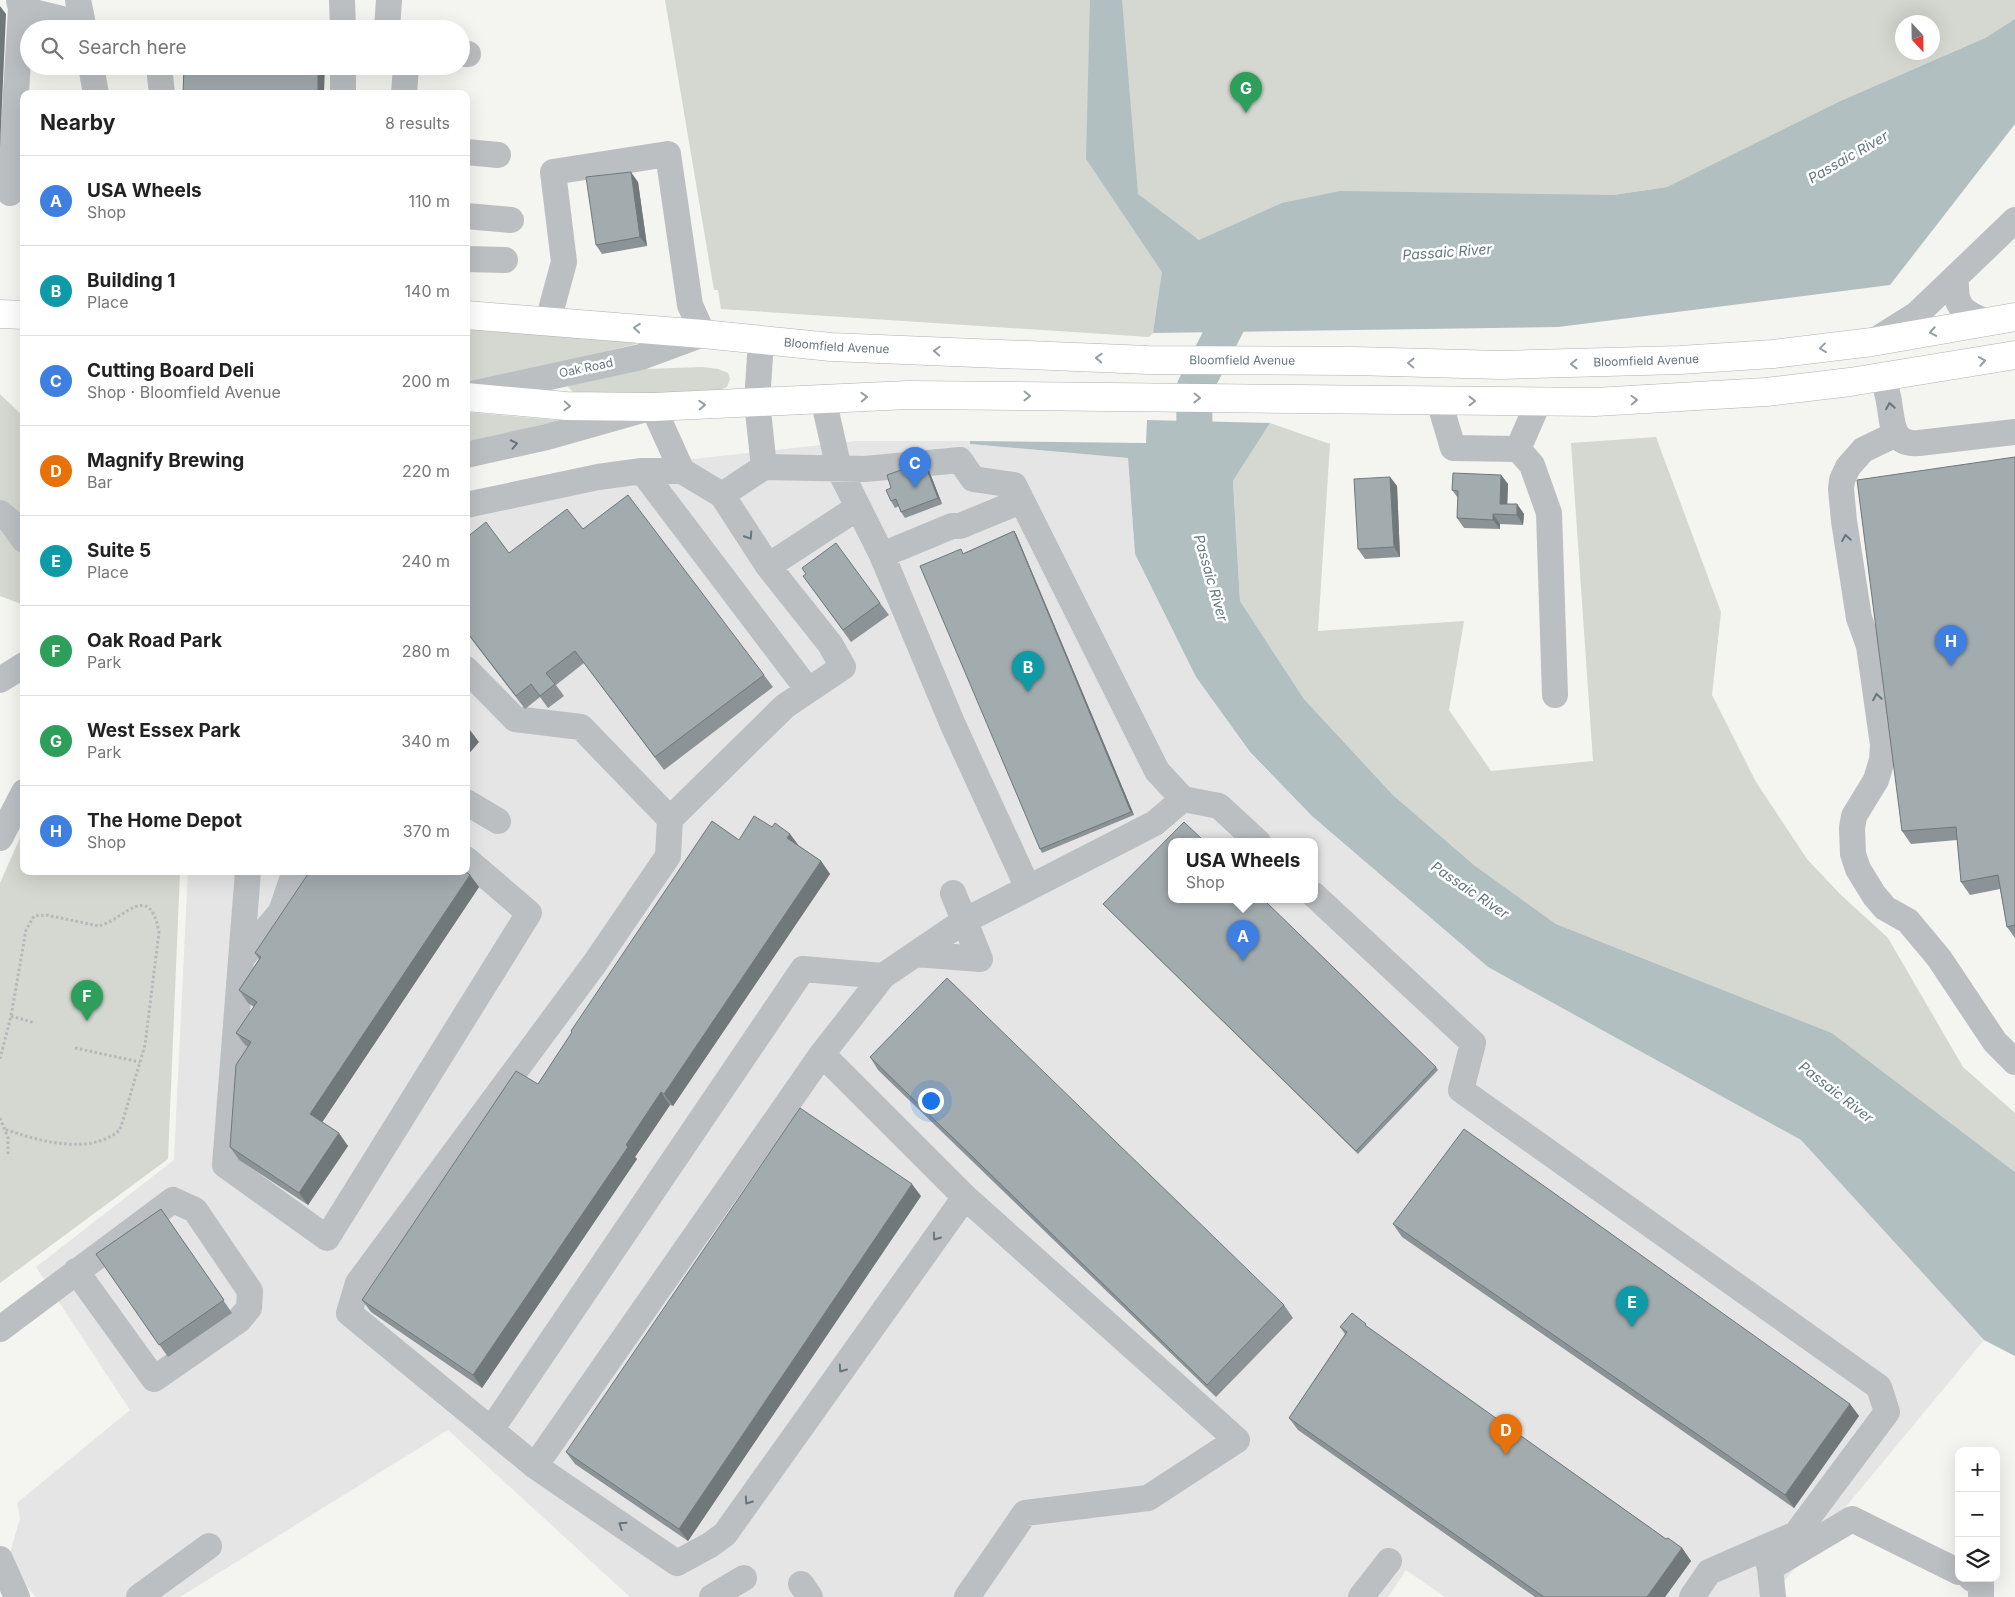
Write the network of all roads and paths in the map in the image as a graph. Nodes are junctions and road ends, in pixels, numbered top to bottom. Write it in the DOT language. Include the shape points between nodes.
graph roads {
  1 [pos="342,0"];
  2 [pos="389,0"];
  3 [pos="20,4"];
  4 [pos="76,16"];
  5 [pos="347,20"];
  6 [pos="388,20"];
  7 [pos="93,75"];
  8 [pos="160,75"];
  9 [pos="343,75"];
  10 [pos="405,75"];
  11 [pos="95,90"];
  12 [pos="162,90"];
  13 [pos="343,90"];
  14 [pos="404,90"];
  15 [pos="470,152"];
  16 [pos="498,154"];
  17 [pos="11,193"];
  18 [pos="470,216"];
  19 [pos="511,220"];
  20 [pos="2015,220"];
  21 [pos="470,259"];
  22 [pos="505,260"];
  23 [pos="1956,277"];
  24 [pos="0,314"];
  25 [pos="20,315"];
  26 [pos="470,315"];
  27 [pos="2015,317"];
  28 [pos="548,320"];
  29 [pos="1986,322"];
  30 [pos="703,334"];
  31 [pos="761,341"];
  32 [pos="1872,342"];
  33 [pos="2015,355"];
  34 [pos="1883,378"];
  35 [pos="470,395"];
  36 [pos="470,396"];
  37 [pos="823,398"];
  38 [pos="1439,401"];
  39 [pos="756,402"];
  40 [pos="1539,402"];
  41 [pos="653,407"];
  42 [pos="2015,432"];
  43 [pos="1896,434"];
  44 [pos="1518,449"];
  45 [pos="470,454"];
  46 [pos="764,467"];
  47 [pos="839,469"];
  48 [pos="642,471"];
  49 [pos="682,471"];
  50 [pos="722,495"];
  51 [pos="1021,501"];
  52 [pos="470,504"];
  53 [pos="857,508"];
  54 [pos="0,513"];
  55 [pos="20,534"];
  56 [pos="882,555"];
  57 [pos="768,566"];
  58 [pos="20,668"];
  59 [pos="470,673"];
  60 [pos="0,680"];
  61 [pos="808,690"];
  62 [pos="1554,695"];
  63 [pos="20,800"];
  64 [pos="1183,800"];
  65 [pos="470,804"];
  66 [pos="670,819"];
  67 [pos="498,821"];
  68 [pos="0,838"];
  69 [pos="1254,838"];
  70 [pos="470,862"];
  71 [pos="248,875"];
  72 [pos="294,875"];
  73 [pos="1028,888"];
  74 [pos="953,893"];
  75 [pos="1318,899"];
  76 [pos="964,921"];
  77 [pos="916,954"];
  78 [pos="241,959"];
  79 [pos="883,976"];
  80 [pos="11,1016"];
  81 [pos="35,1023"];
  82 [pos="75,1048"];
  83 [pos="822,1054"];
  84 [pos="0,1059"];
  85 [pos="140,1062"];
  86 [pos="2015,1062"];
  87 [pos="0,1118"];
  88 [pos="4,1129"];
  89 [pos="8,1154"];
  90 [pos="965,1197"];
  91 [pos="76,1271"];
  92 [pos="0,1329"];
  93 [pos="490,1430"];
  94 [pos="535,1466"];
  95 [pos="210,1546"];
  96 [pos="1767,1558"];
  97 [pos="0,1559"];
  98 [pos="1389,1561"];
  99 [pos="1955,1570"];
  100 [pos="744,1578"];
  101 [pos="1978,1582"];
  102 [pos="17,1597"];
  103 [pos="139,1597"];
  104 [pos="712,1597"];
  105 [pos="967,1597"];
  106 [pos="1361,1597"];
  107 [pos="1692,1597"];
  108 [pos="1774,1597"];
  109 [pos="1982,1597"];
  1 -- 5 [label="street"];
  2 -- 6 [label="street"];
  3 -- 4 [label="street"];
  3 -- 17 [label="street"];
  7 -- 11 [label="street"];
  8 -- 12 [label="street"];
  9 -- 13 [label="street"];
  10 -- 14 [label="street"];
  15 -- 16 [label="street"];
  18 -- 19 [label="street"];
  20 -- 23 [label="street"];
  21 -- 22 [label="street"];
  23 -- 29 [label="street" via="1955,296 1959,306"];
  23 -- 32 [label="street" via="1917,314"];
  24 -- 25 [label="main road"];
  26 -- 28 [label="main road, Bloomfield Avenue"];
  27 -- 29 [label="main road, Bloomfield Avenue"];
  30 -- 28 [label="main road, Bloomfield Avenue, one-way"];
  28 -- 30 [label="street" via="564,262 553,172 668,154 690,305"];
  29 -- 32 [label="main road, Bloomfield Avenue, one-way"];
  30 -- 31 [label="main road, Bloomfield Avenue"];
  30 -- 35 [label="street, Oak Road" via="641,357"];
  32 -- 31 [label="main road, Bloomfield Avenue, one-way" via="1773,354 1502,365 1148,360 831,347"];
  31 -- 39 [label="street"];
  32 -- 34 [label="main road"];
  34 -- 33 [label="main road, one-way"];
  40 -- 34 [label="main road, one-way" via="1649,400 1766,392"];
  43 -- 34 [label="street, one-way"];
  36 -- 41 [label="main road, one-way" via="566,406"];
  37 -- 38 [label="main road, one-way" via="908,395"];
  37 -- 39 [label="main road"];
  37 -- 47 [label="street"];
  38 -- 40 [label="main road, one-way"];
  38 -- 44 [label="street" via="1453,448"];
  41 -- 39 [label="main road, one-way"];
  39 -- 46 [label="street"];
  40 -- 44 [label="street"];
  45 -- 41 [label="street, one-way" via="547,437"];
  41 -- 49 [label="street"];
  42 -- 43 [label="street" via="1911,444"];
  86 -- 43 [label="street, one-way" via="2003,1038 1966,984 1908,921 1885,908 1874,895 1858,869 1852,848 1854,816 1876,780 1883,745 1869,646 1859,618 1841,489 1848,467 1863,450"];
  44 -- 62 [label="street" via="1532,465 1549,513"];
  46 -- 47 [label="street"];
  46 -- 50 [label="street"];
  47 -- 51 [label="street" via="960,460 973,479 1014,485"];
  47 -- 53 [label="street"];
  48 -- 49 [label="street"];
  48 -- 52 [label="street" via="598,476"];
  48 -- 61 [label="street"];
  49 -- 50 [label="street"];
  50 -- 57 [label="street, one-way"];
  51 -- 56 [label="street"];
  51 -- 64 [label="street" via="1157,771"];
  53 -- 56 [label="street"];
  53 -- 57 [label="street"];
  54 -- 55 [label="street"];
  56 -- 73 [label="street" via="953,725"];
  57 -- 61 [label="street" via="830,644 843,667"];
  58 -- 60 [label="street"];
  59 -- 66 [label="street" via="515,719 581,727"];
  61 -- 66 [label="street" via="785,706"];
  63 -- 68 [label="street"];
  64 -- 69 [label="street" via="1219,806"];
  64 -- 73 [label="street" via="1154,822"];
  65 -- 67 [label="street"];
  66 -- 93 [label="street" via="668,856 595,963 358,1283 349,1313"];
  70 -- 78 [label="street" via="530,913 327,1238 225,1165"];
  71 -- 78 [label="street"];
  72 -- 78 [label="street" via="281,912"];
  73 -- 76 [label="street"];
  74 -- 76 [label="street"];
  75 -- 96 [label="street" via="1473,1043 1461,1090 1879,1387 1887,1412 1796,1534"];
  76 -- 77 [label="street"];
  76 -- 77 [label="street" via="980,959"];
  77 -- 79 [label="street"];
  79 -- 83 [label="street"];
  79 -- 93 [label="street" via="803,970"];
  80 -- 81 [label="path"];
  80 -- 84 [label="path"];
  80 -- 85 [label="path" via="26,930 34,916 46,915 99,926 133,906 144,905 154,915 159,932"];
  82 -- 85 [label="path"];
  83 -- 90 [label="street"];
  83 -- 94 [label="street"];
  85 -- 88 [label="path" via="120,1130 110,1139 73,1145"];
  87 -- 88 [label="path"];
  88 -- 89 [label="path" via="8,1138"];
  90 -- 94 [label="street, one-way" via="725,1534 710,1545 677,1563"];
  90 -- 105 [label="street" via="1237,1440 1148,1498 1025,1513"];
  91 -- 91 [label="street" via="173,1200 195,1210 250,1292 249,1308 239,1320 154,1379"];
  91 -- 92 [label="street"];
  93 -- 94 [label="street"];
  95 -- 103 [label="street"];
  96 -- 99 [label="street" via="1852,1519"];
  96 -- 107 [label="street" via="1709,1572"];
  96 -- 108 [label="street"];
  97 -- 102 [label="street"];
  98 -- 106 [label="street"];
  100 -- 104 [label="street"];
  101 -- 109 [label="street" via="1981,1584"];
}
